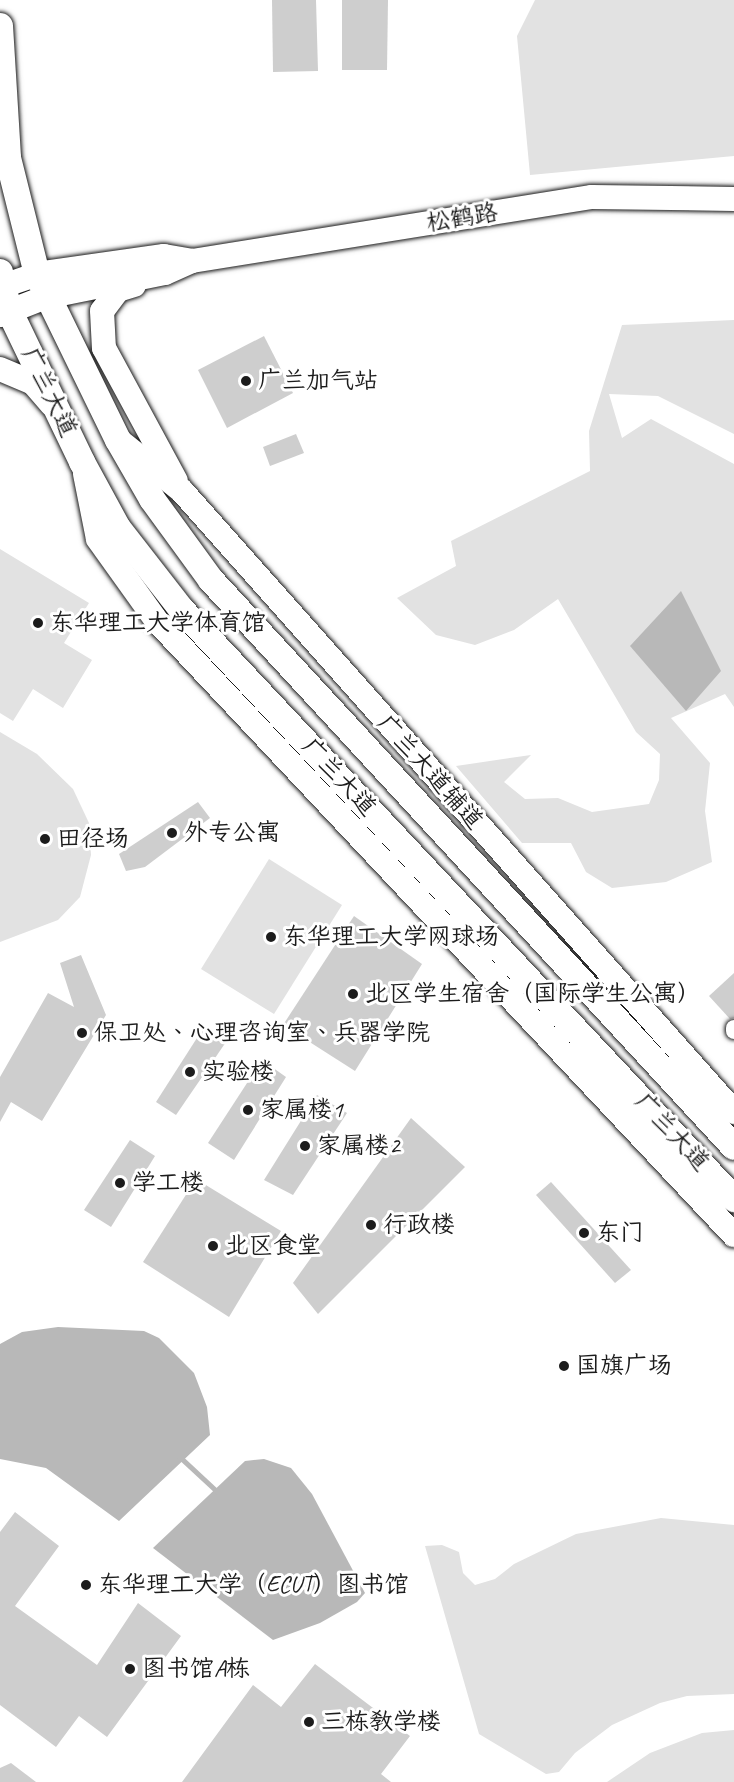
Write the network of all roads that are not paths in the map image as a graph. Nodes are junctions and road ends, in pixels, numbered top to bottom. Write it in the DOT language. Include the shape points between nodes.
graph roads {
  1 [pos="0,26"];
  2 [pos="734,199"];
  3 [pos="192,261"];
  4 [pos="165,273"];
  5 [pos="42,286"];
  6 [pos="118,291"];
  7 [pos="2,294"];
  8 [pos="0,369"];
  9 [pos="59,413"];
  10 [pos="118,440"];
  11 [pos="139,456"];
  12 [pos="82,462"];
  13 [pos="182,491"];
  14 [pos="730,1126"];
  15 [pos="734,1199"];
  16 [pos="734,1235"];
  1 -- 5 [label="main road, 广兰大道" via="8,158"];
  2 -- 3 [label="main road, 松鹤路" via="592,197"];
  3 -- 4 [label="main road, 松鹤路"];
  3 -- 5 [label="main road, 松鹤路" via="164,256"];
  4 -- 5 [label="main road, 松鹤路"];
  4 -- 6 [label="main road"];
  5 -- 7 [label="main road"];
  5 -- 10 [label="main road, 广兰大道"];
  6 -- 11 [label="main road" via="99,301 92,314 89,356"];
  6 -- 13 [label="main road" via="102,311 104,348"];
  7 -- 9 [label="main road, 广兰大道"];
  8 -- 9 [label="main road" via="33,383"];
  9 -- 12 [label="main road, 广兰大道"];
  10 -- 11 [label="main road, 广兰大道辅道"];
  10 -- 14 [label="main road, 广兰大道" via="152,499 211,580"];
  11 -- 13 [label="main road, 广兰大道辅道"];
  12 -- 15 [label="main road, 广兰大道" via="118,528 181,609"];
  12 -- 16 [label="main road" via="98,539 156,620"];
  13 -- 14 [label="main road, 广兰大道辅道"];
}
